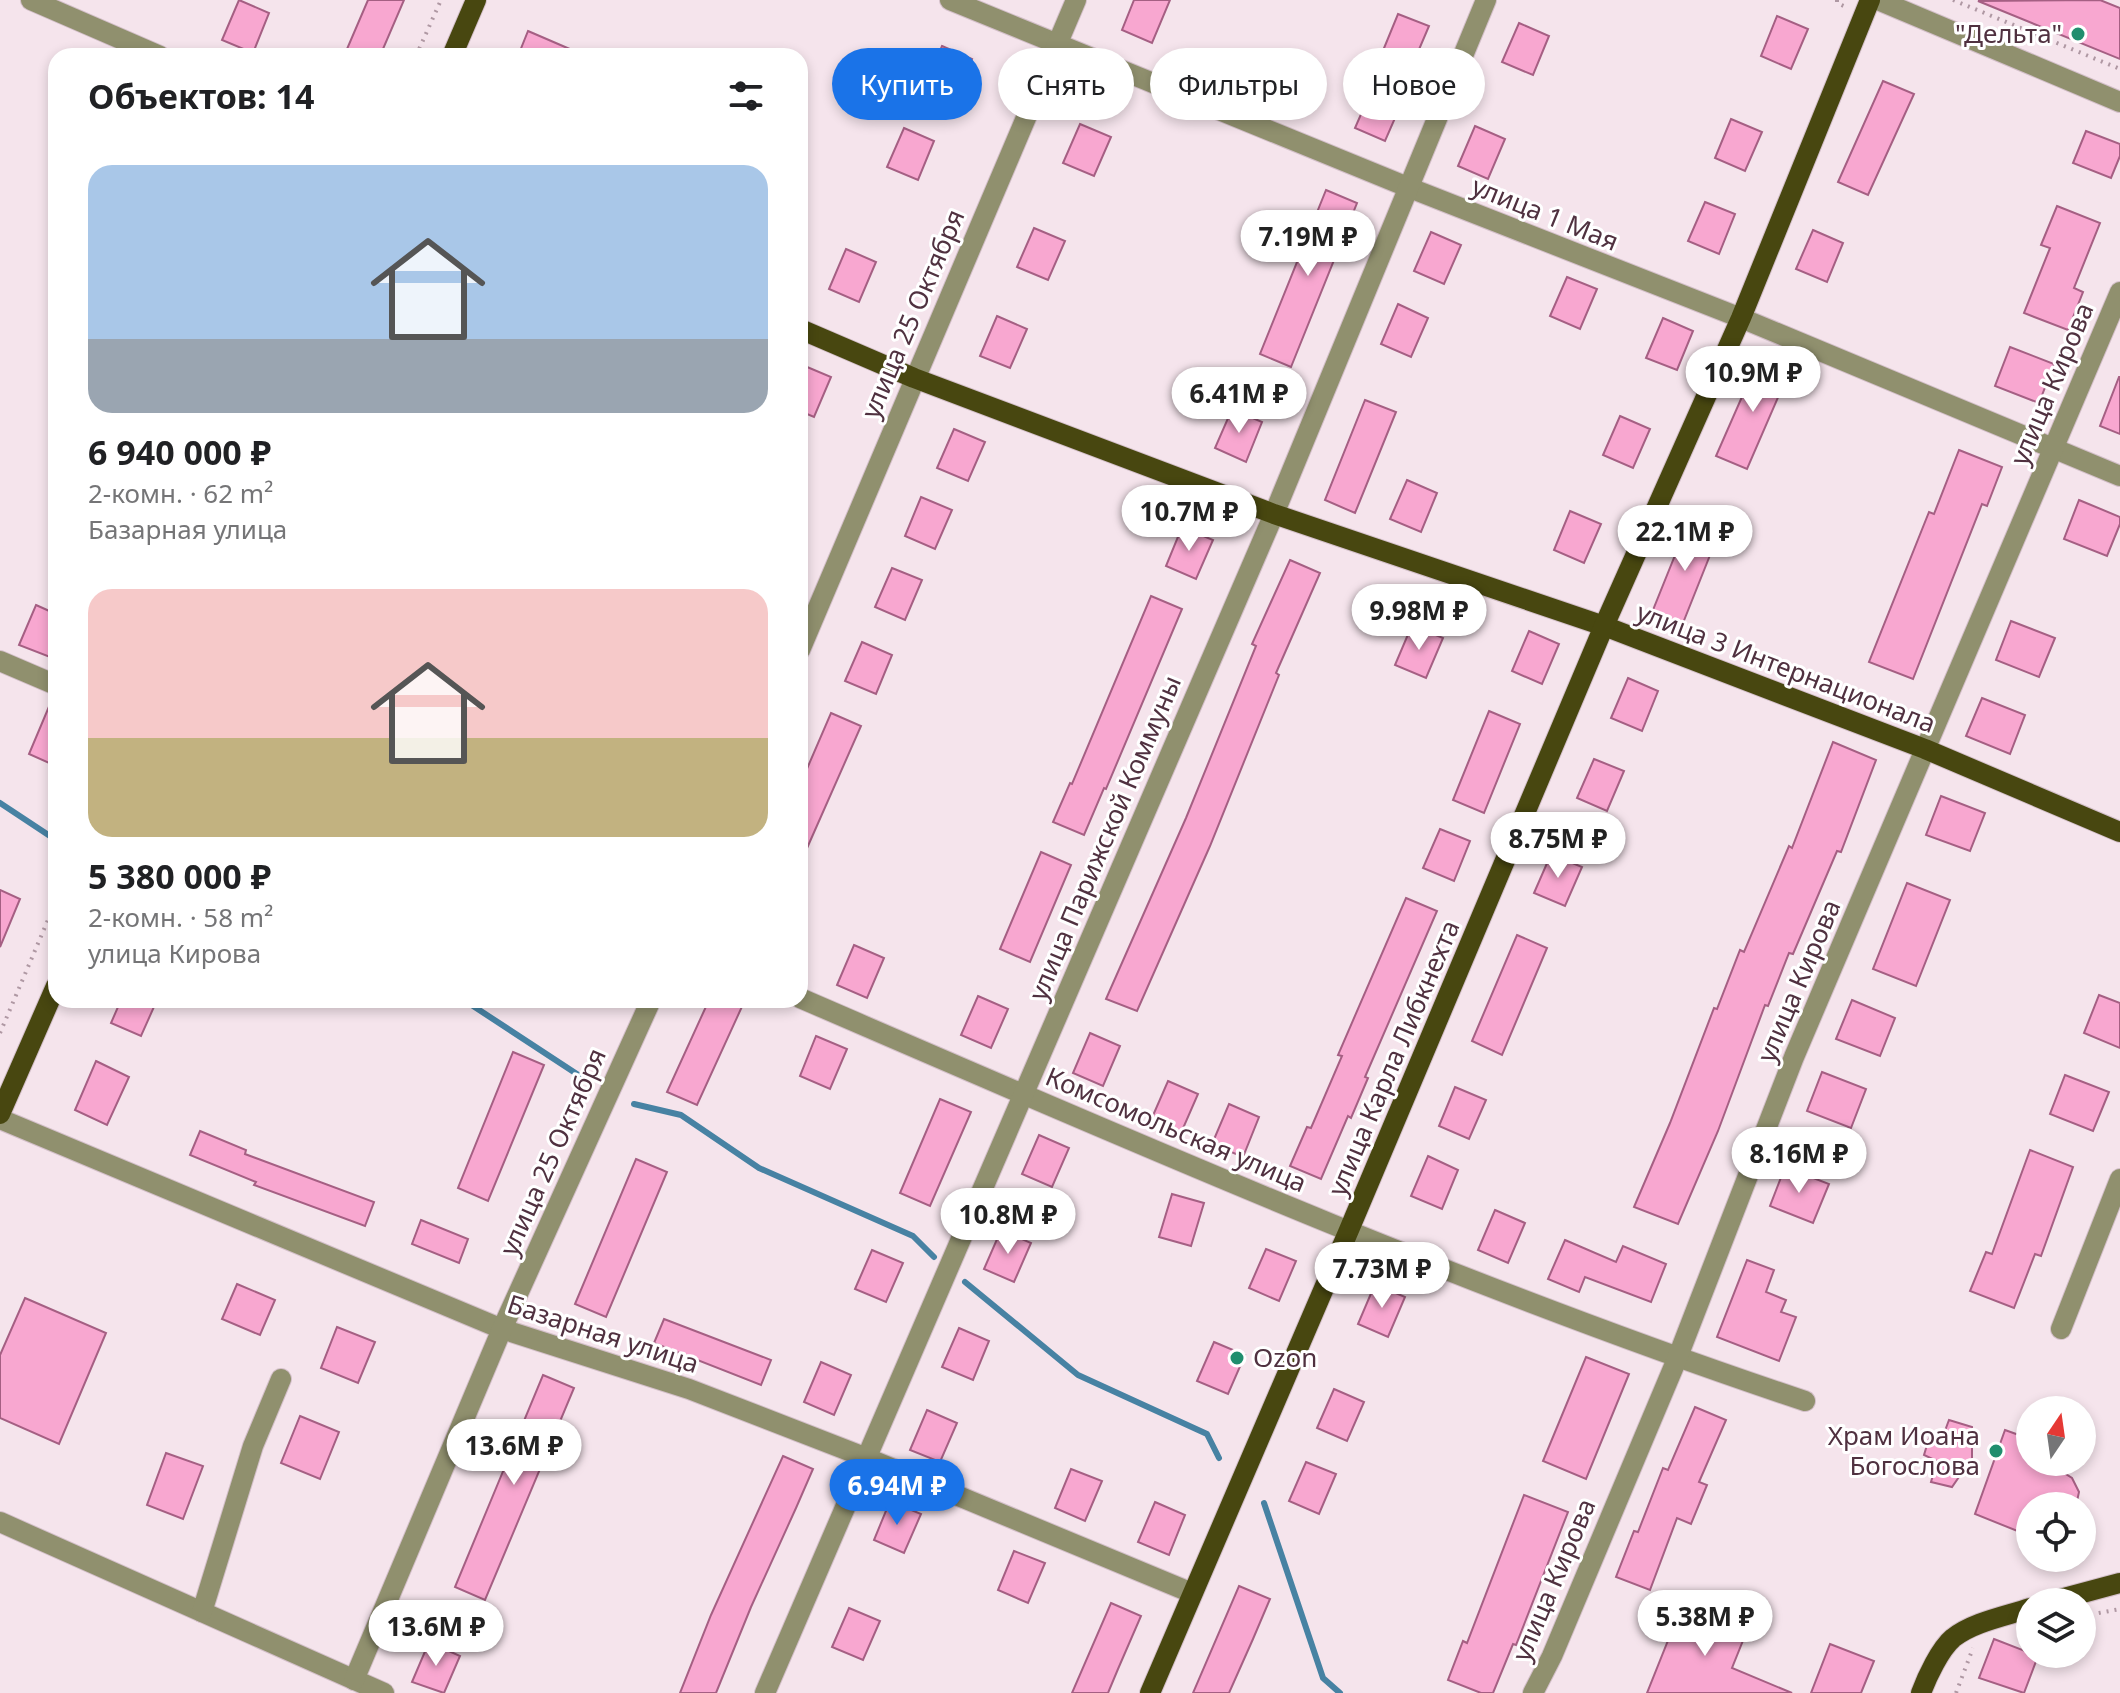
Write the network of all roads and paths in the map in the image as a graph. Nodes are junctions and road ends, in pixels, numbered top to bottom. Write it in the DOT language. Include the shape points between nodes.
graph roads {
  1 [pos="31,0"];
  2 [pos="441,0"];
  3 [pos="476,0"];
  4 [pos="950,0"];
  5 [pos="1076,0"];
  6 [pos="1486,0"];
  7 [pos="1870,0"];
  8 [pos="1878,0"];
  9 [pos="1953,0"];
  10 [pos="1055,45"];
  11 [pos="142,48"];
  12 [pos="420,48"];
  13 [pos="455,48"];
  14 [pos="2120,69"];
  15 [pos="2120,102"];
  16 [pos="1410,188"];
  17 [pos="2120,292"];
  18 [pos="1741,318"];
  19 [pos="808,332"];
  20 [pos="914,378"];
  21 [pos="2052,450"];
  22 [pos="2120,476"];
  23 [pos="1274,514"];
  24 [pos="1604,626"];
  25 [pos="808,631"];
  26 [pos="0,661"];
  27 [pos="48,682"];
  28 [pos="1925,749"];
  29 [pos="2120,832"];
  30 [pos="48,920"];
  31 [pos="808,1001"];
  32 [pos="48,1005"];
  33 [pos="647,1008"];
  34 [pos="0,1033"];
  35 [pos="1023,1094"];
  36 [pos="0,1116"];
  37 [pos="2120,1179"];
  38 [pos="1349,1230"];
  39 [pos="502,1329"];
  40 [pos="2061,1329"];
  41 [pos="1677,1359"];
  42 [pos="281,1379"];
  43 [pos="1805,1401"];
  44 [pos="867,1458"];
  45 [pos="0,1522"];
  46 [pos="2120,1583"];
  47 [pos="2096,1589"];
  48 [pos="1192,1593"];
  49 [pos="2120,1609"];
  50 [pos="202,1612"];
  51 [pos="2016,1613"];
  52 [pos="2096,1613"];
  53 [pos="1979,1635"];
  54 [pos="354,1680"];
  55 [pos="384,1693"];
  56 [pos="765,1693"];
  57 [pos="1150,1693"];
  58 [pos="1533,1693"];
  59 [pos="1921,1693"];
  60 [pos="1956,1693"];
  1 -- 11 [label="street"];
  2 -- 12 [label="path"];
  3 -- 13 [label="main road"];
  4 -- 10 [label="street, улица 1 Мая"];
  5 -- 10 [label="street, улица 25 Октября"];
  6 -- 16 [label="street, улица Парижской Коммуны"];
  7 -- 18 [label="main road, улица Карла Либкнехта"];
  8 -- 15 [label="street"];
  9 -- 14 [label="path"];
  10 -- 16 [label="street, улица 1 Мая"];
  10 -- 20 [label="street, улица 25 Октября"];
  16 -- 18 [label="street, улица 1 Мая"];
  16 -- 23 [label="street, улица Парижской Коммуны"];
  17 -- 21 [label="street, улица Кирова"];
  18 -- 21 [label="street, улица 1 Мая"];
  18 -- 24 [label="main road, улица Карла Либкнехта"];
  19 -- 20 [label="main road, улица 3 Интернационала"];
  20 -- 23 [label="main road, улица 3 Интернационала"];
  20 -- 25 [label="street, улица 25 Октября"];
  21 -- 22 [label="street, улица 1 Мая"];
  21 -- 28 [label="street, улица Кирова"];
  23 -- 24 [label="main road, улица 3 Интернационала"];
  23 -- 35 [label="street, улица Парижской Коммуны"];
  24 -- 28 [label="main road, улица 3 Интернационала"];
  24 -- 38 [label="main road, улица Карла Либкнехта"];
  26 -- 27 [label="street"];
  28 -- 29 [label="main road, улица 3 Интернационала"];
  28 -- 41 [label="street, улица Кирова" via="1794,1057"];
  30 -- 34 [label="path"];
  31 -- 35 [label="street, Комсомольская улица"];
  32 -- 36 [label="main road"];
  33 -- 39 [label="street, улица 25 Октября"];
  35 -- 38 [label="street, Комсомольская улица"];
  35 -- 44 [label="street, улица Парижской Коммуны"];
  36 -- 39 [label="street, Базарная улица"];
  37 -- 40 [label="street"];
  38 -- 41 [label="street, Комсомольская улица"];
  38 -- 48 [label="main road, улица Карла Либкнехта"];
  39 -- 44 [label="street, Базарная улица" via="689,1389"];
  39 -- 54 [label="street, улица 25 Октября"];
  41 -- 43 [label="street, Комсомольская улица"];
  41 -- 58 [label="street, улица Кирова"];
  42 -- 50 [label="street" via="253,1446"];
  44 -- 48 [label="street, Базарная улица"];
  44 -- 56 [label="street, улица Парижской Коммуны"];
  45 -- 50 [label="street"];
  46 -- 47 [label="main road"];
  48 -- 57 [label="main road, улица Карла Либкнехта"];
  49 -- 52 [label="path"];
  50 -- 54 [label="street"];
  51 -- 59 [label="main road" via="1951,1639"];
  53 -- 60 [label="path"];
  54 -- 55 [label="street"];
}
